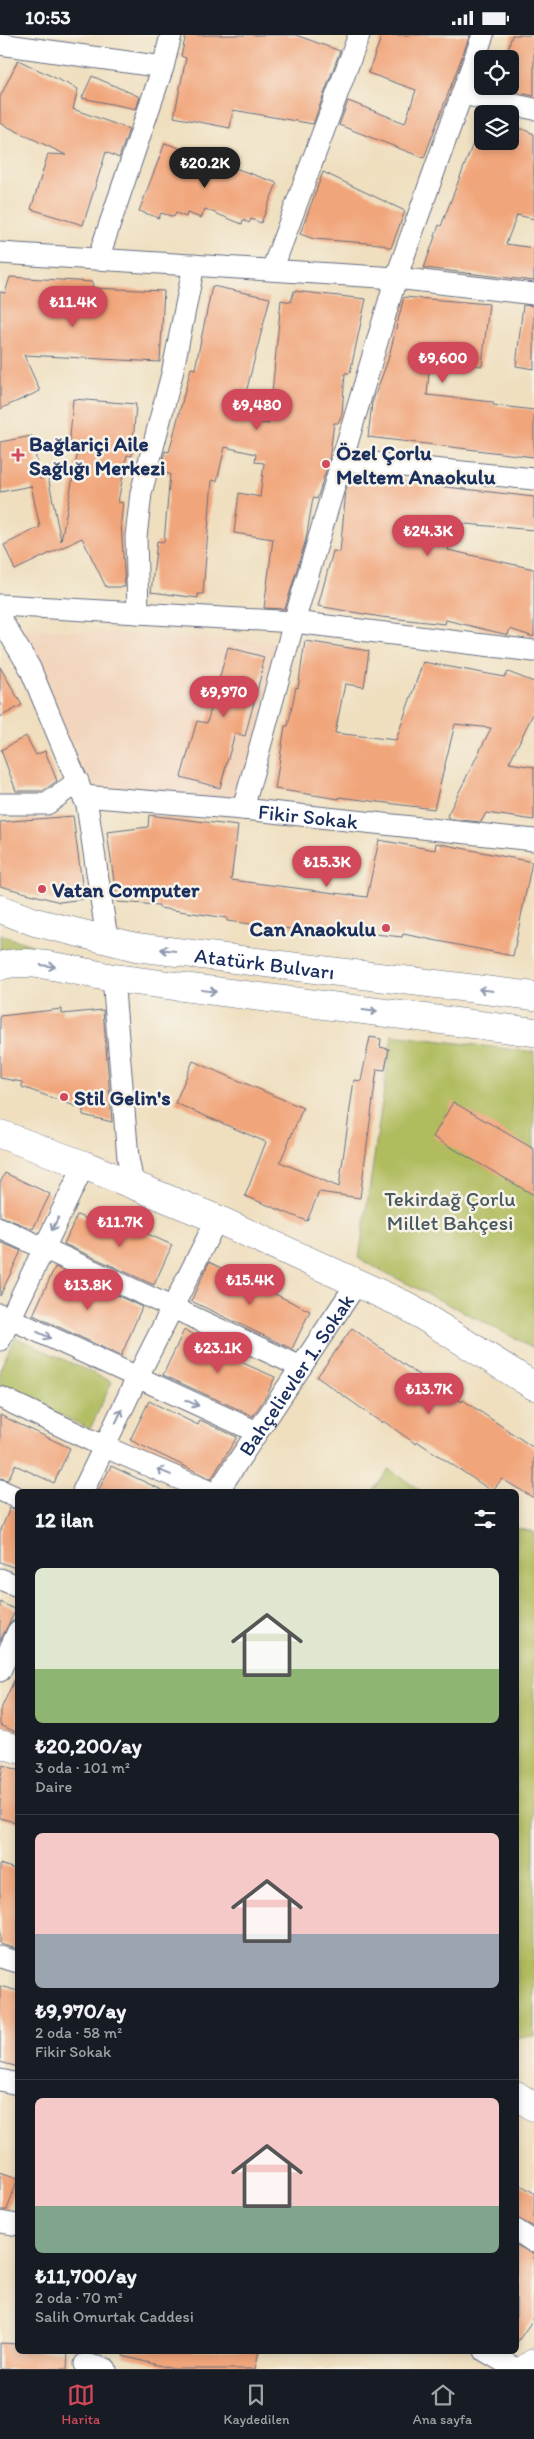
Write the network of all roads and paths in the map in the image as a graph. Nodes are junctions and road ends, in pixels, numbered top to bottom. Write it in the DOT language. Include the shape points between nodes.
graph roads {
  1 [pos="171,35"];
  2 [pos="359,35"];
  3 [pos="483,35"];
  4 [pos="0,43"];
  5 [pos="163,67"];
  6 [pos="462,94"];
  7 [pos="534,109"];
  8 [pos="0,253"];
  9 [pos="98,259"];
  10 [pos="194,265"];
  11 [pos="272,270"];
  12 [pos="396,278"];
  13 [pos="534,295"];
  14 [pos="342,460"];
  15 [pos="534,479"];
  16 [pos="0,605"];
  17 [pos="138,613"];
  18 [pos="0,618"];
  19 [pos="294,622"];
  20 [pos="534,651"];
  21 [pos="83,794"];
  22 [pos="0,804"];
  23 [pos="243,809"];
  24 [pos="534,840"];
  25 [pos="0,909"];
  26 [pos="107,939"];
  27 [pos="0,966"];
  28 [pos="113,979"];
  29 [pos="534,996"];
  30 [pos="534,1032"];
  31 [pos="0,1119"];
  32 [pos="0,1133"];
  33 [pos="84,1165"];
  34 [pos="133,1185"];
  35 [pos="217,1219"];
  36 [pos="0,1227"];
  37 [pos="44,1247"];
  38 [pos="357,1283"];
  39 [pos="172,1308"];
  40 [pos="5,1316"];
  41 [pos="0,1340"];
  42 [pos="301,1367"];
  43 [pos="137,1378"];
  44 [pos="534,1386"];
  45 [pos="0,1397"];
  46 [pos="257,1432"];
  47 [pos="105,1447"];
  48 [pos="85,1489"];
  49 [pos="203,1489"];
  50 [pos="219,1489"];
  51 [pos="0,1490"];
  52 [pos="15,1497"];
  53 [pos="0,1579"];
  54 [pos="15,1586"];
  55 [pos="15,1637"];
  56 [pos="1,1665"];
  57 [pos="0,1743"];
  58 [pos="15,1748"];
  59 [pos="0,1957"];
  60 [pos="15,1961"];
  61 [pos="0,2080"];
  62 [pos="15,2083"];
  63 [pos="519,2097"];
  64 [pos="534,2107"];
  65 [pos="0,2222"];
  66 [pos="15,2224"];
  67 [pos="519,2231"];
  68 [pos="534,2242"];
  69 [pos="490,2354"];
  70 [pos="85,2361"];
  71 [pos="534,2363"];
  72 [pos="106,2369"];
  73 [pos="516,2369"];
  74 [pos="525,2369"];
  1 -- 5 [label="street"];
  2 -- 11 [label="street"];
  3 -- 6 [label="street"];
  4 -- 5 [label="street"];
  5 -- 9 [label="street"];
  6 -- 7 [label="street"];
  6 -- 12 [label="street"];
  8 -- 9 [label="street"];
  9 -- 10 [label="street"];
  10 -- 11 [label="street"];
  10 -- 17 [label="street" via="172,374 141,493 136,537"];
  11 -- 12 [label="street"];
  12 -- 13 [label="street"];
  12 -- 14 [label="street"];
  14 -- 15 [label="street"];
  14 -- 19 [label="street"];
  16 -- 17 [label="street"];
  17 -- 19 [label="street"];
  18 -- 21 [label="street" via="30,668"];
  19 -- 20 [label="street"];
  19 -- 23 [label="street"];
  21 -- 22 [label="street, Fikir Sokak" via="47,804"];
  21 -- 23 [label="street, Fikir Sokak"];
  21 -- 26 [label="street"];
  23 -- 24 [label="street, Fikir Sokak"];
  25 -- 26 [label="main road, Atatürk Bulvarı" via="35,922"];
  29 -- 26 [label="main road, Atatürk Bulvarı, one-way" via="136,947"];
  27 -- 28 [label="main road, Atatürk Bulvarı, one-way" via="8,963 50,966"];
  28 -- 30 [label="main road, Atatürk Bulvarı, one-way"];
  28 -- 34 [label="street"];
  31 -- 33 [label="main road"];
  32 -- 33 [label="main road"];
  33 -- 34 [label="main road"];
  33 -- 37 [label="street, one-way"];
  34 -- 35 [label="main road"];
  35 -- 38 [label="main road"];
  35 -- 39 [label="street"];
  36 -- 37 [label="street"];
  37 -- 39 [label="street"];
  37 -- 40 [label="street"];
  38 -- 42 [label="street, Bahçelievler 1. Sokak"];
  38 -- 44 [label="main road" via="405,1305"];
  39 -- 42 [label="street"];
  39 -- 43 [label="street"];
  40 -- 41 [label="street"];
  40 -- 43 [label="street, one-way"];
  42 -- 46 [label="street, Bahçelievler 1. Sokak"];
  43 -- 46 [label="street, one-way"];
  47 -- 43 [label="street, one-way"];
  45 -- 47 [label="street"];
  46 -- 50 [label="street, Bahçelievler 1. Sokak"];
  47 -- 48 [label="street"];
  49 -- 47 [label="street, one-way"];
  51 -- 52 [label="street"];
  53 -- 54 [label="street"];
  55 -- 56 [label="street"];
  57 -- 58 [label="main road"];
  59 -- 60 [label="street"];
  61 -- 62 [label="street"];
  63 -- 64 [label="main road"];
  65 -- 66 [label="street"];
  67 -- 68 [label="street"];
  69 -- 73 [label="street"];
  70 -- 72 [label="street"];
  71 -- 74 [label="main road"];
}
